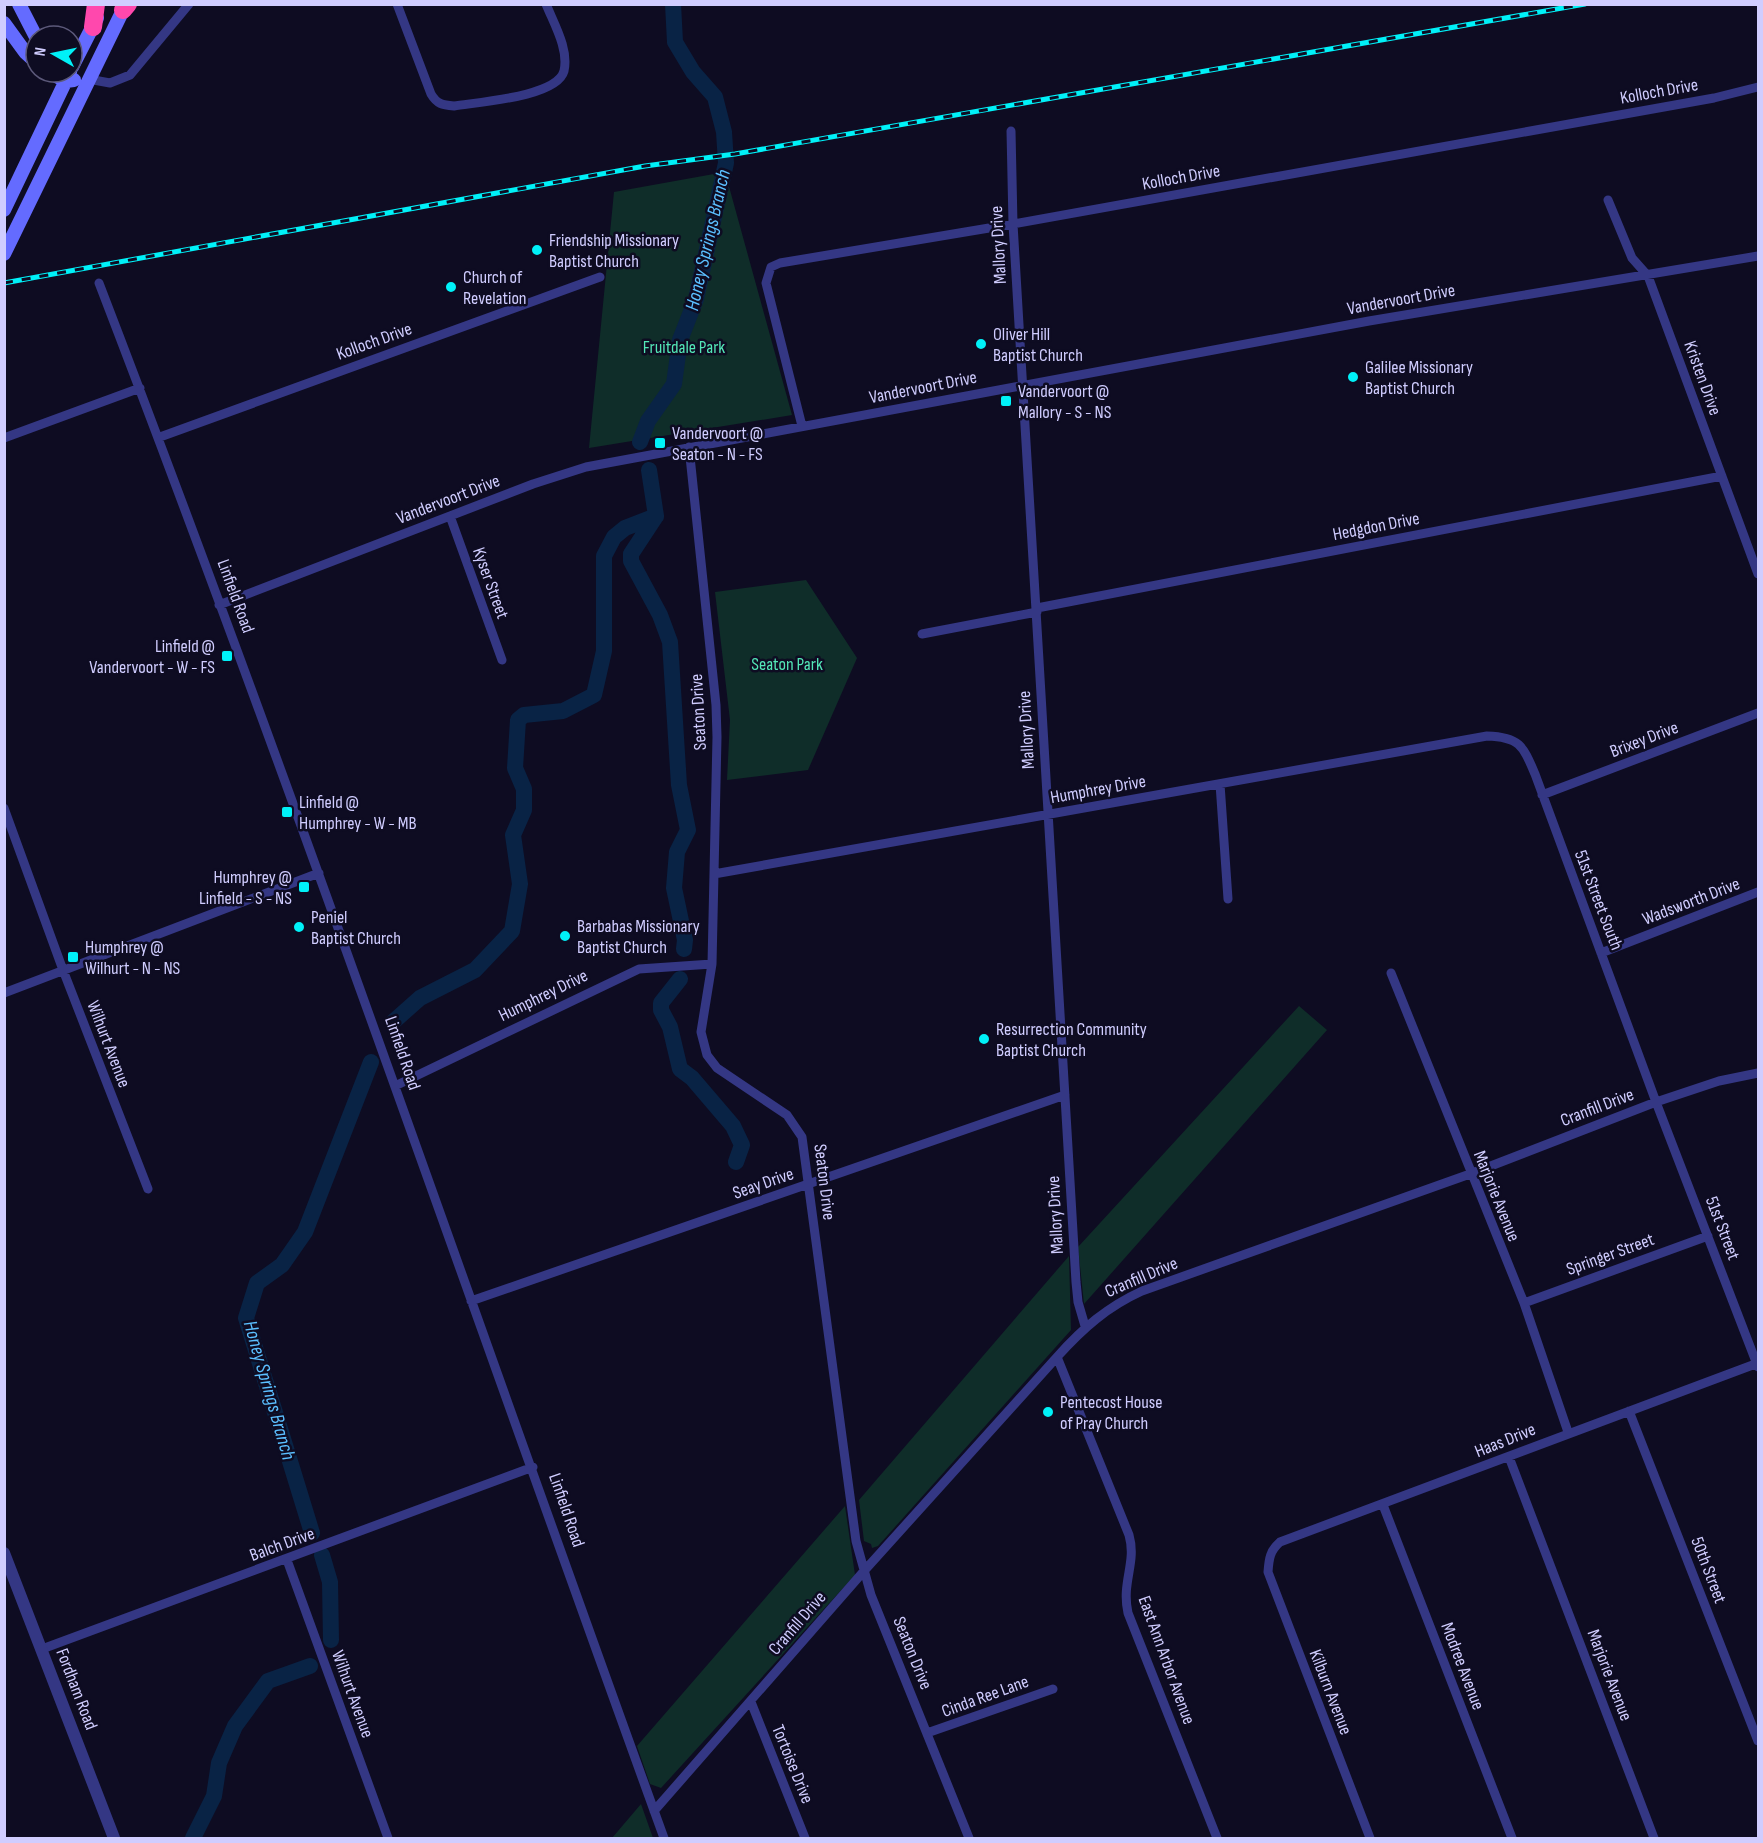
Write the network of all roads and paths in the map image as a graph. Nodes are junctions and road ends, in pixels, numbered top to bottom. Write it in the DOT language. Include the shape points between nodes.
graph roads {
  1 [pos="19,4"];
  2 [pos="96,4"];
  3 [pos="104,4"];
  4 [pos="189,4"];
  5 [pos="397,4"];
  6 [pos="546,4"];
  7 [pos="125,6"];
  8 [pos="4,23"];
  9 [pos="29,24"];
  10 [pos="93,27"];
  11 [pos="9,41"];
  12 [pos="84,45"];
  13 [pos="24,53"];
  14 [pos="84,77"];
  15 [pos="88,79"];
  16 [pos="64,84"];
  17 [pos="1758,87"];
  18 [pos="1011,131"];
  19 [pos="1608,200"];
  20 [pos="4,210"];
  21 [pos="1013,224"];
  22 [pos="4,254"];
  23 [pos="1758,256"];
  24 [pos="1648,276"];
  25 [pos="600,277"];
  26 [pos="99,282"];
  27 [pos="1023,384"];
  28 [pos="140,388"];
  29 [pos="802,426"];
  30 [pos="160,437"];
  31 [pos="4,438"];
  32 [pos="689,447"];
  33 [pos="1722,476"];
  34 [pos="450,516"];
  35 [pos="1758,574"];
  36 [pos="219,605"];
  37 [pos="1036,610"];
  38 [pos="922,634"];
  39 [pos="502,660"];
  40 [pos="1758,713"];
  41 [pos="1487,736"];
  42 [pos="1220,783"];
  43 [pos="1542,795"];
  44 [pos="4,808"];
  45 [pos="1047,815"];
  46 [pos="319,873"];
  47 [pos="714,874"];
  48 [pos="1758,892"];
  49 [pos="1228,899"];
  50 [pos="1601,953"];
  51 [pos="712,964"];
  52 [pos="63,970"];
  53 [pos="1391,973"];
  54 [pos="4,993"];
  55 [pos="1758,1073"];
  56 [pos="395,1086"];
  57 [pos="1065,1095"];
  58 [pos="1656,1102"];
  59 [pos="1470,1174"];
  60 [pos="808,1185"];
  61 [pos="148,1189"];
  62 [pos="1708,1236"];
  63 [pos="471,1301"];
  64 [pos="1524,1303"];
  65 [pos="1085,1326"];
  66 [pos="1057,1356"];
  67 [pos="1758,1364"];
  68 [pos="1629,1411"];
  69 [pos="1569,1432"];
  70 [pos="1509,1457"];
  71 [pos="533,1467"];
  72 [pos="1383,1505"];
  73 [pos="4,1553"];
  74 [pos="1269,1556"];
  75 [pos="287,1560"];
  76 [pos="864,1571"];
  77 [pos="42,1649"];
  78 [pos="1053,1689"];
  79 [pos="751,1702"];
  80 [pos="927,1734"];
  81 [pos="1758,1741"];
  82 [pos="654,1811"];
  83 [pos="114,1839"];
  84 [pos="387,1839"];
  85 [pos="664,1839"];
  86 [pos="805,1839"];
  87 [pos="969,1839"];
  88 [pos="1217,1839"];
  89 [pos="1370,1839"];
  90 [pos="1512,1839"];
  91 [pos="1654,1839"];
  1 -- 9 [label="main road"];
  2 -- 10 [label="highway"];
  3 -- 10 [label="main road"];
  4 -- 15 [label="street" via="130,75 110,83"];
  5 -- 6 [label="street" via="435,101 454,106 549,87 564,72 563,47"];
  7 -- 15 [label="main road"];
  8 -- 11 [label="main road"];
  10 -- 12 [label="main road"];
  11 -- 13 [label="main road"];
  14 -- 15 [label="main road"];
  15 -- 22 [label="main road"];
  16 -- 20 [label="main road"];
  17 -- 21 [label="street, Kolloch Drive"];
  18 -- 21 [label="street, Mallory Drive"];
  19 -- 24 [label="street, Kristen Drive" via="1632,258"];
  21 -- 27 [label="street, Mallory Drive"];
  21 -- 29 [label="street, Kolloch Drive" via="771,267 766,283"];
  23 -- 24 [label="street, Vandervoort Drive"];
  24 -- 27 [label="street, Vandervoort Drive" via="1378,319"];
  24 -- 33 [label="street, Kristen Drive"];
  25 -- 30 [label="street, Kolloch Drive"];
  26 -- 28 [label="street, Linfield Road"];
  27 -- 29 [label="street, Vandervoort Drive"];
  27 -- 37 [label="street, Mallory Drive"];
  28 -- 30 [label="street, Linfield Road"];
  28 -- 31 [label="street"];
  29 -- 32 [label="street, Vandervoort Drive"];
  30 -- 36 [label="street, Linfield Road"];
  32 -- 34 [label="street, Vandervoort Drive" via="562,474"];
  32 -- 47 [label="street, Seaton Drive" via="716,705"];
  33 -- 35 [label="street, Kristen Drive"];
  33 -- 37 [label="street, Hedgdon Drive"];
  34 -- 36 [label="street, Vandervoort Drive"];
  34 -- 39 [label="street, Kyser Street"];
  36 -- 46 [label="street, Linfield Road"];
  37 -- 38 [label="street, Hedgdon Drive"];
  37 -- 45 [label="street, Mallory Drive"];
  40 -- 43 [label="street, Brixey Drive"];
  41 -- 42 [label="street, Humphrey Drive"];
  41 -- 43 [label="street, 51st Street South" via="1513,740 1523,747"];
  42 -- 45 [label="street, Humphrey Drive"];
  42 -- 49 [label="street"];
  43 -- 50 [label="street, 51st Street South"];
  44 -- 52 [label="street, Wilhurt Avenue"];
  45 -- 47 [label="street, Humphrey Drive"];
  45 -- 57 [label="street, Mallory Drive"];
  46 -- 52 [label="street"];
  46 -- 56 [label="street, Linfield Road"];
  47 -- 51 [label="street, Seaton Drive"];
  48 -- 50 [label="street, Wadsworth Drive"];
  50 -- 58 [label="street, 51st Street South"];
  51 -- 56 [label="street, Humphrey Drive" via="639,969"];
  51 -- 60 [label="street, Seaton Drive" via="701,1024 707,1055 728,1077 787,1115 802,1137"];
  52 -- 54 [label="street"];
  52 -- 61 [label="street, Wilhurt Avenue"];
  53 -- 59 [label="street, Marjorie Avenue"];
  55 -- 58 [label="street, Cranfill Drive"];
  56 -- 63 [label="street, Linfield Road"];
  57 -- 60 [label="street, Seay Drive"];
  57 -- 65 [label="street, Mallory Drive" via="1077,1292"];
  58 -- 59 [label="street, Cranfill Drive"];
  58 -- 62 [label="street, 51st Street"];
  59 -- 64 [label="street, Marjorie Avenue"];
  59 -- 65 [label="street, Cranfill Drive" via="1142,1291 1110,1306"];
  60 -- 63 [label="street, Seay Drive"];
  60 -- 76 [label="street, Seaton Drive" via="856,1541"];
  62 -- 64 [label="street, Springer Street"];
  62 -- 67 [label="street, 51st Street"];
  63 -- 71 [label="street, Linfield Road"];
  64 -- 69 [label="street, Marjorie Avenue"];
  65 -- 66 [label="street, Cranfill Drive"];
  66 -- 76 [label="street, Cranfill Drive"];
  66 -- 88 [label="street, East Ann Arbor Avenue" via="1129,1535 1132,1557 1125,1587 1128,1613"];
  67 -- 68 [label="street, Haas Drive"];
  68 -- 69 [label="street, Haas Drive"];
  68 -- 81 [label="street, 50th Street"];
  69 -- 70 [label="street, Haas Drive"];
  70 -- 72 [label="street, Haas Drive"];
  70 -- 91 [label="street, Marjorie Avenue"];
  71 -- 75 [label="street, Balch Drive"];
  71 -- 82 [label="street, Linfield Road"];
  72 -- 74 [label="street, Haas Drive" via="1280,1542"];
  72 -- 90 [label="street, Modree Avenue"];
  73 -- 77 [label="street, Fordham Road"];
  74 -- 89 [label="street, Kilburn Avenue" via="1268,1572"];
  75 -- 77 [label="street, Balch Drive"];
  75 -- 84 [label="street, Wilhurt Avenue"];
  76 -- 79 [label="street, Cranfill Drive"];
  76 -- 80 [label="street, Seaton Drive"];
  77 -- 83 [label="street, Fordham Road"];
  78 -- 80 [label="street, Cinda Ree Lane"];
  79 -- 82 [label="street, Cranfill Drive"];
  79 -- 86 [label="street, Tortoise Drive"];
  80 -- 87 [label="street, Seaton Drive"];
  82 -- 85 [label="street, Linfield Road"];
}
